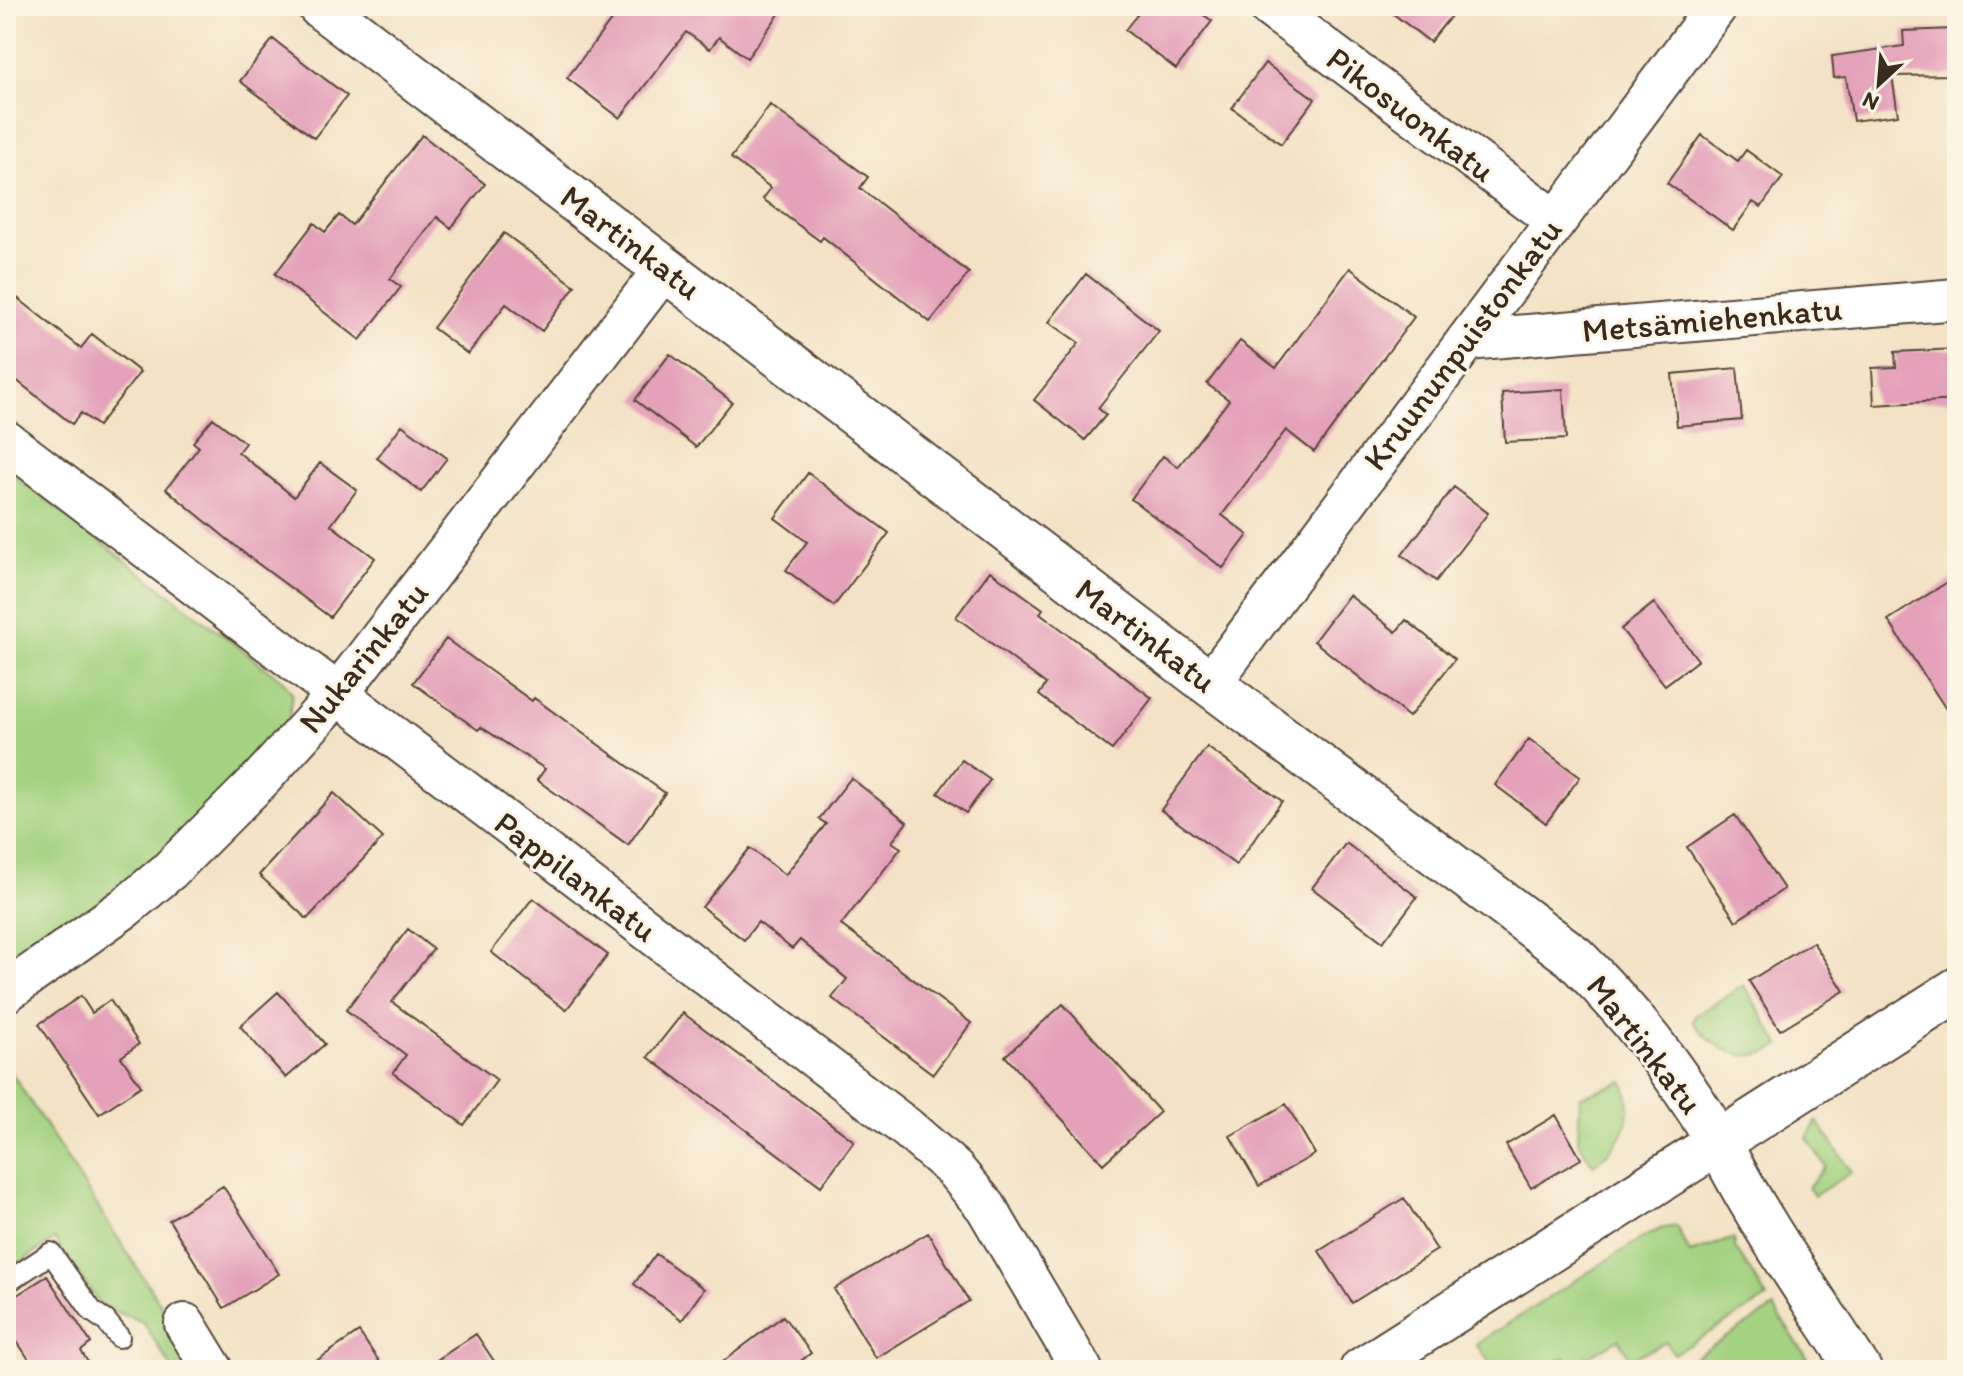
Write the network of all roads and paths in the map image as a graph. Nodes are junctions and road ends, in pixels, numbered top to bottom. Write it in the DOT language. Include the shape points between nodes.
graph roads {
  1 [pos="320,6"];
  2 [pos="1268,6"];
  3 [pos="1717,6"];
  4 [pos="1555,220"];
  5 [pos="665,268"];
  6 [pos="1957,299"];
  7 [pos="1467,340"];
  8 [pos="6,441"];
  9 [pos="1210,684"];
  10 [pos="337,695"];
  11 [pos="1957,990"];
  12 [pos="6,992"];
  13 [pos="1718,1142"];
  14 [pos="6,1283"];
  15 [pos="185,1324"];
  16 [pos="119,1337"];
  17 [pos="213,1370"];
  18 [pos="1082,1370"];
  19 [pos="1362,1370"];
  20 [pos="1859,1370"];
  1 -- 5 [label="street, Martinkatu"];
  2 -- 4 [label="street, Pikosuonkatu"];
  3 -- 4 [label="street, Kruununpuistonkatu"];
  4 -- 7 [label="street, Kruununpuistonkatu"];
  5 -- 9 [label="street, Martinkatu"];
  5 -- 10 [label="street, Nukarinkatu"];
  6 -- 7 [label="street, Metsämiehenkatu"];
  7 -- 9 [label="street, Kruununpuistonkatu"];
  8 -- 10 [label="street, Pappilankatu"];
  9 -- 13 [label="street, Martinkatu" via="1574,957 1655,1045"];
  10 -- 12 [label="street, Nukarinkatu" via="169,871"];
  10 -- 18 [label="street, Pappilankatu" via="954,1169 986,1207"];
  11 -- 13 [label="street"];
  13 -- 19 [label="street"];
  13 -- 20 [label="street, Martinkatu"];
  14 -- 16 [label="lane" via="51,1253 92,1311"];
  15 -- 17 [label="street"];
}
